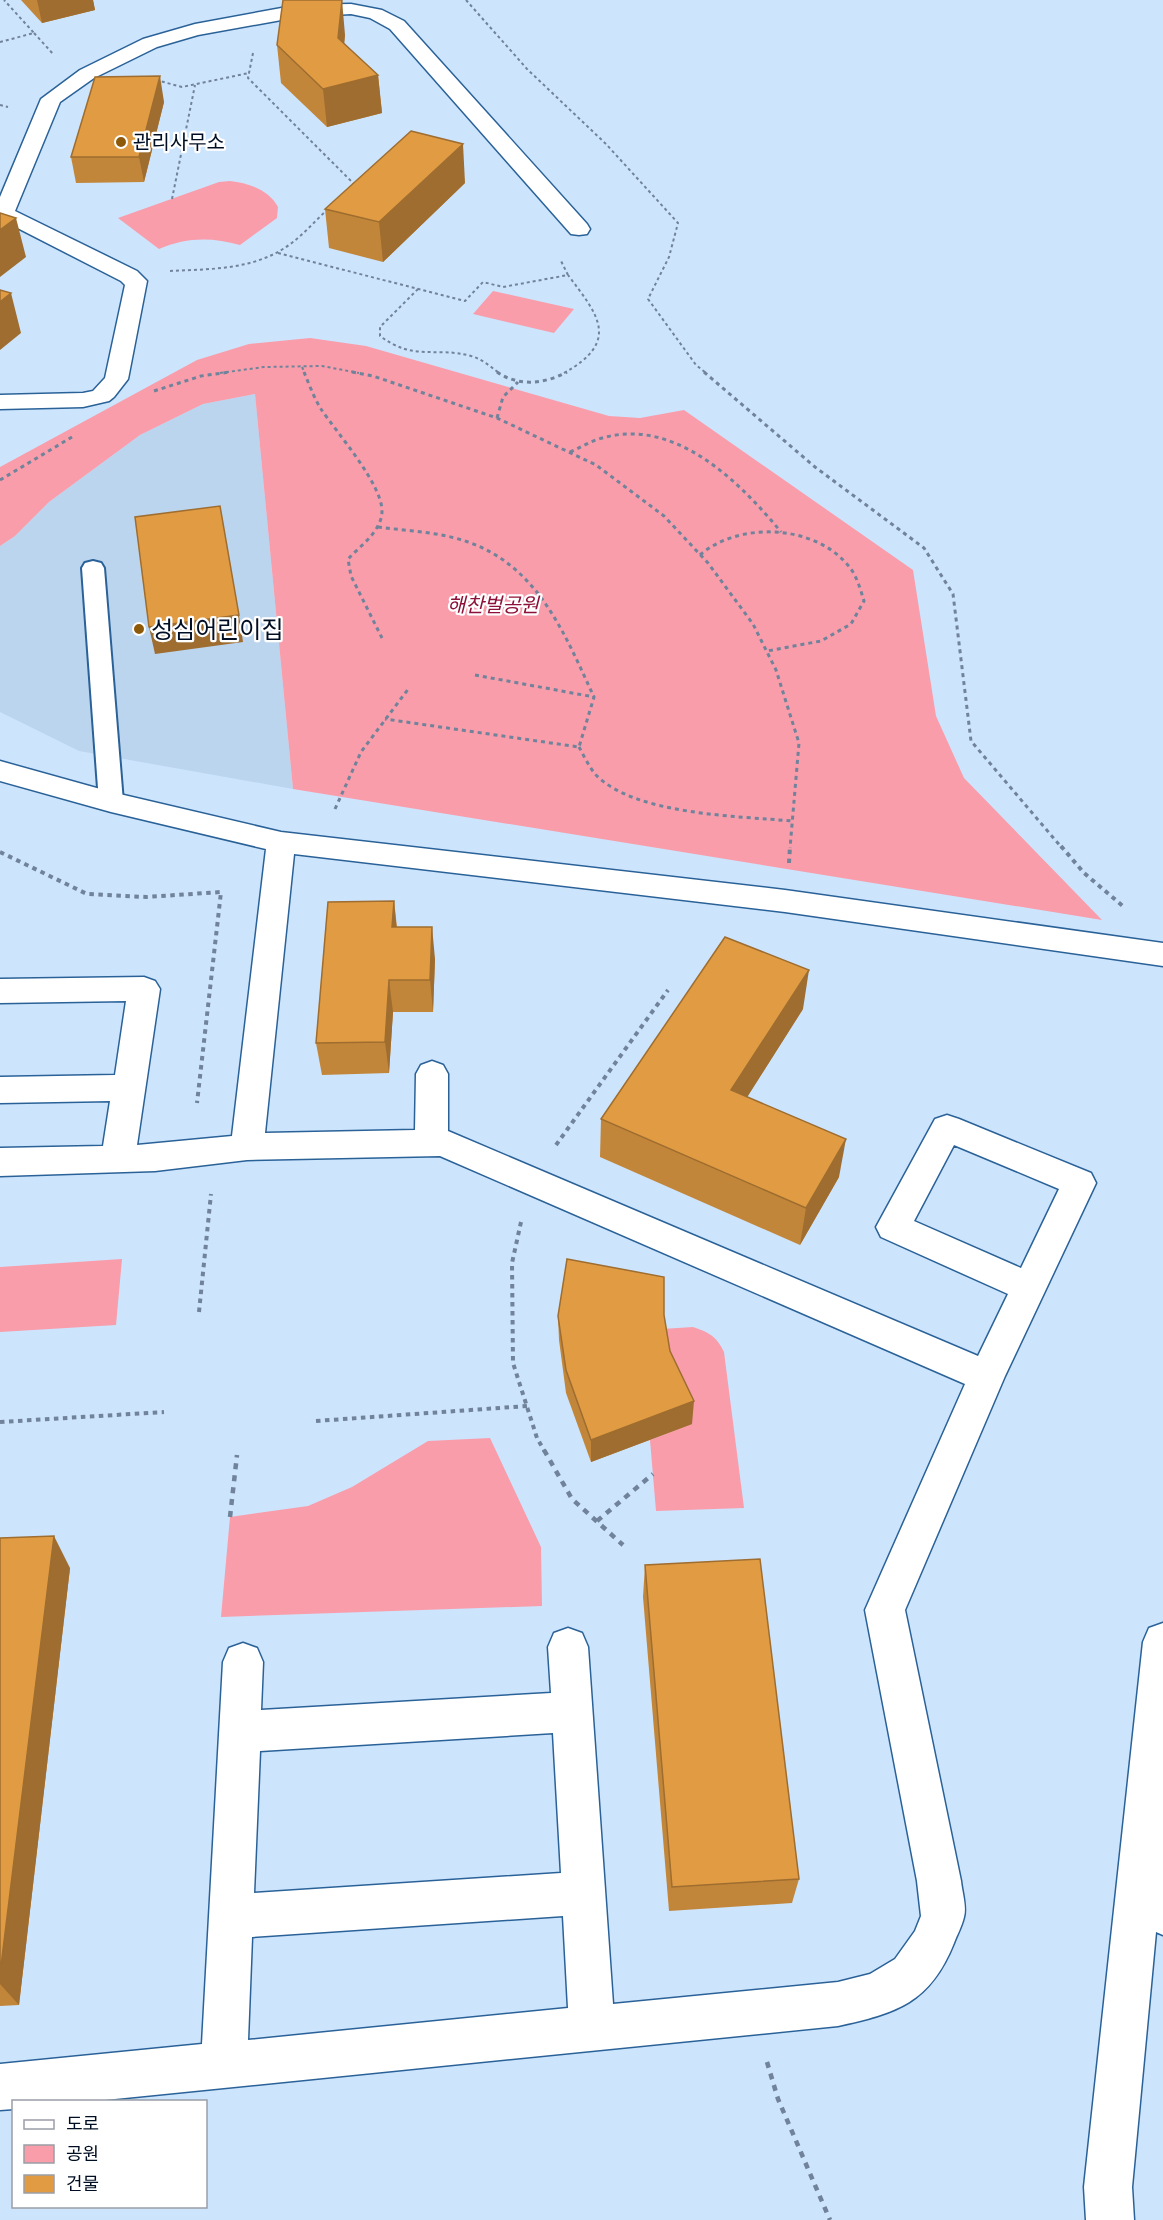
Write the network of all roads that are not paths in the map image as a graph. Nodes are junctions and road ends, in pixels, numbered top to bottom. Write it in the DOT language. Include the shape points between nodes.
graph roads {
  1 [pos="198,10"];
  2 [pos="195,30"];
  3 [pos="2,213"];
  4 [pos="579,229"];
  5 [pos="0,402"];
  6 [pos="93,568"];
  7 [pos="0,771"];
  8 [pos="111,802"];
  9 [pos="281,842"];
  10 [pos="1163,955"];
  11 [pos="0,991"];
  12 [pos="432,1074"];
  13 [pos="129,1088"];
  14 [pos="0,1090"];
  15 [pos="431,1143"];
  16 [pos="231,1150"];
  17 [pos="118,1159"];
  18 [pos="0,1162"];
  19 [pos="1029,1287"];
  20 [pos="987,1376"];
  21 [pos="1163,1642"];
  22 [pos="568,1647"];
  23 [pos="243,1662"];
  24 [pos="572,1713"];
  25 [pos="239,1732"];
  26 [pos="1147,1803"];
  27 [pos="585,1893"];
  28 [pos="1163,1913"];
  29 [pos="231,1916"];
  30 [pos="592,2028"];
  31 [pos="224,2064"];
  32 [pos="0,2087"];
  33 [pos="1110,2220"];
  1 -- 2 [label="street"];
  2 -- 3 [label="street" via="150,43 87,74 51,99"];
  2 -- 4 [label="street" via="298,11 351,9 376,14 397,25"];
  3 -- 5 [label="street" via="133,278 136,285 116,379 110,388 100,396 83,400"];
  6 -- 8 [label="lane"];
  7 -- 8 [label="street"];
  8 -- 9 [label="street"];
  9 -- 10 [label="street" via="785,901"];
  9 -- 16 [label="street"];
  11 -- 13 [label="street" via="144,989"];
  12 -- 15 [label="street"];
  13 -- 14 [label="street"];
  13 -- 17 [label="street"];
  15 -- 16 [label="street"];
  15 -- 20 [label="street" via="443,1143"];
  16 -- 17 [label="street"];
  17 -- 18 [label="street"];
  19 -- 19 [label="street" via="1079,1183 947,1128 893,1227"];
  19 -- 20 [label="street"];
  20 -- 30 [label="street" via="885,1610 939,1881 943,1916 931,1946 911,1975 878,1995 838,2004"];
  21 -- 26 [label="street"];
  22 -- 24 [label="street"];
  23 -- 25 [label="street"];
  24 -- 25 [label="street"];
  24 -- 27 [label="street"];
  25 -- 29 [label="street"];
  26 -- 28 [label="street"];
  26 -- 33 [label="street" via="1108,2187"];
  27 -- 29 [label="street"];
  27 -- 30 [label="street"];
  29 -- 31 [label="street"];
  30 -- 31 [label="street"];
  31 -- 32 [label="street"];
}
